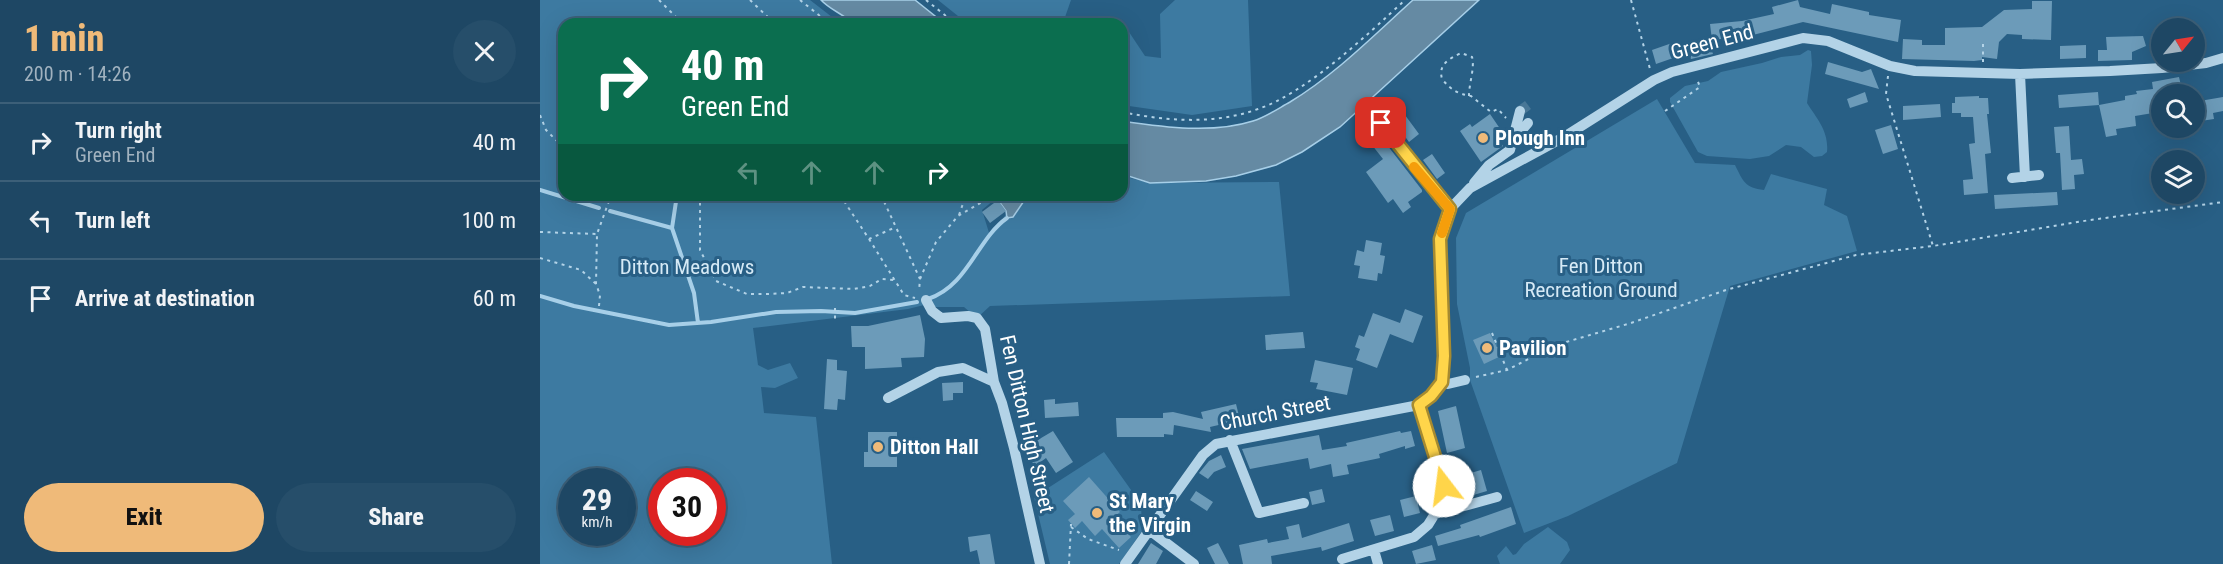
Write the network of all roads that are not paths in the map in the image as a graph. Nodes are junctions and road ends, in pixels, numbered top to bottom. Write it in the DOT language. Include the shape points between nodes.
graph roads {
  1 [pos="2223,58"];
  2 [pos="2020,74"];
  3 [pos="1520,111"];
  4 [pos="1381,123"];
  5 [pos="1528,123"];
  6 [pos="1513,139"];
  7 [pos="2039,176"];
  8 [pos="2025,177"];
  9 [pos="2012,178"];
  10 [pos="1470,188"];
  11 [pos="1450,209"];
  12 [pos="926,300"];
  13 [pos="1465,380"];
  14 [pos="993,382"];
  15 [pos="1442,382"];
  16 [pos="888,398"];
  17 [pos="1419,405"];
  18 [pos="1230,440"];
  19 [pos="1497,497"];
  20 [pos="1304,503"];
  21 [pos="1435,514"];
  22 [pos="1148,529"];
  23 [pos="1374,550"];
  24 [pos="1342,559"];
  25 [pos="1040,564"];
  26 [pos="1125,564"];
  27 [pos="1194,564"];
  28 [pos="1378,564"];
  1 -- 2 [label="street, Green End" via="2162,68"];
  2 -- 8 [label="street"];
  2 -- 10 [label="street, Green End" via="1915,71 1890,66 1828,41 1803,38 1654,80 1564,137"];
  3 -- 6 [label="street"];
  4 -- 11 [label="street"];
  5 -- 6 [label="street"];
  6 -- 10 [label="street" via="1510,150 1489,165"];
  7 -- 8 [label="street"];
  8 -- 9 [label="street"];
  10 -- 11 [label="street, Green End"];
  11 -- 15 [label="street, Green End" via="1440,239"];
  12 -- 14 [label="street, Fen Ditton High Street" via="941,318 968,316 981,322"];
  13 -- 15 [label="street"];
  14 -- 16 [label="street" via="963,368 938,372"];
  14 -- 25 [label="street, Fen Ditton High Street" via="1014,448"];
  15 -- 17 [label="street"];
  17 -- 18 [label="street, Church Street"];
  17 -- 21 [label="street" via="1444,486"];
  18 -- 20 [label="street" via="1259,513"];
  18 -- 22 [label="street, Church Street" via="1216,444 1203,455"];
  19 -- 21 [label="street"];
  21 -- 23 [label="street" via="1414,537"];
  22 -- 26 [label="street, Church Street"];
  22 -- 27 [label="street"];
  23 -- 24 [label="street"];
  23 -- 28 [label="street"];
}
